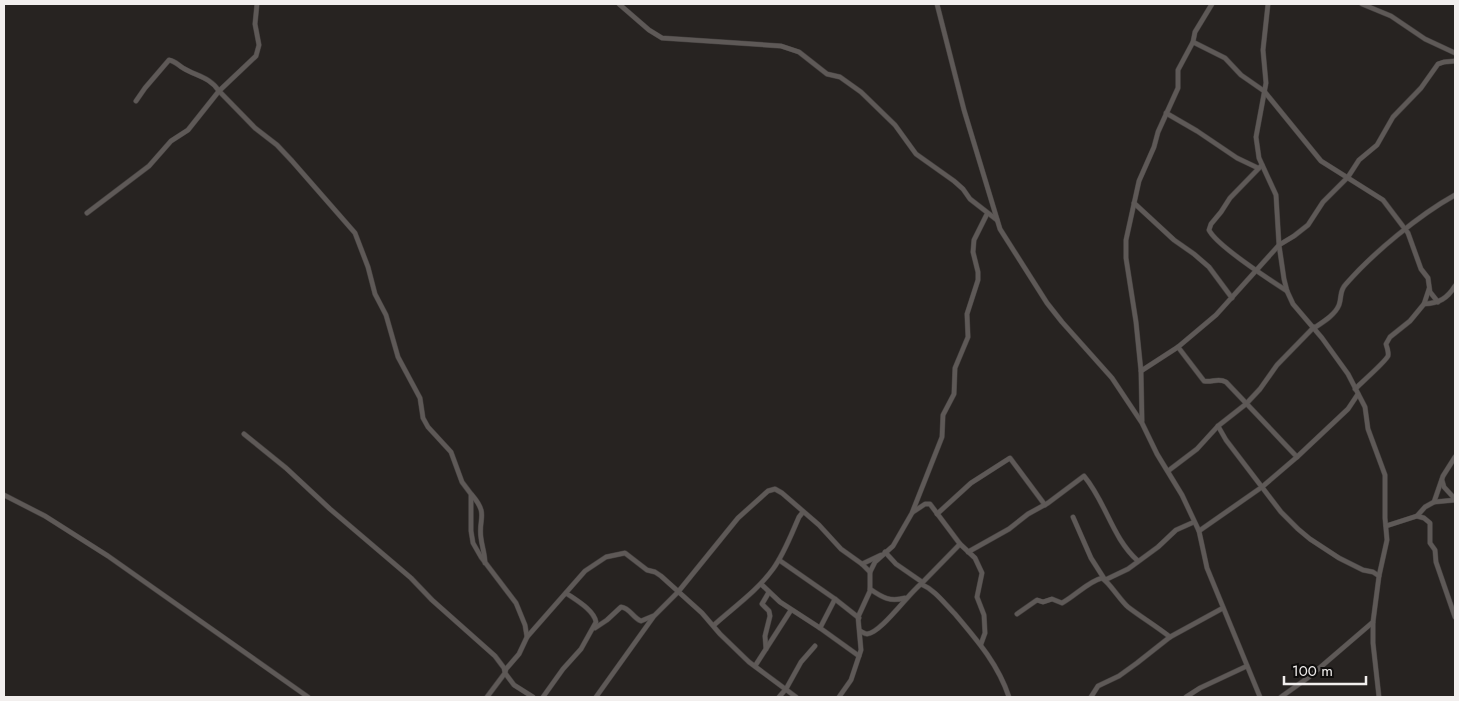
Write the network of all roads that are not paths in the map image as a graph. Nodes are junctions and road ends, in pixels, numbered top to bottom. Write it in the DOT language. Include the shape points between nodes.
graph roads {
  1 [pos="257,4"];
  2 [pos="619,4"];
  3 [pos="937,4"];
  4 [pos="1212,4"];
  5 [pos="1268,4"];
  6 [pos="1362,4"];
  7 [pos="1193,42"];
  8 [pos="1455,53"];
  9 [pos="1455,61"];
  10 [pos="219,91"];
  11 [pos="1264,92"];
  12 [pos="136,101"];
  13 [pos="1166,114"];
  14 [pos="1260,166"];
  15 [pos="1348,177"];
  16 [pos="1455,195"];
  17 [pos="1134,203"];
  18 [pos="87,213"];
  19 [pos="987,214"];
  20 [pos="998,221"];
  21 [pos="1406,230"];
  22 [pos="1279,245"];
  23 [pos="1257,271"];
  24 [pos="1455,286"];
  25 [pos="1429,287"];
  26 [pos="1287,290"];
  27 [pos="1232,298"];
  28 [pos="1438,302"];
  29 [pos="1424,304"];
  30 [pos="1314,328"];
  31 [pos="1178,347"];
  32 [pos="1141,372"];
  33 [pos="1355,389"];
  34 [pos="1358,394"];
  35 [pos="1246,404"];
  36 [pos="1142,423"];
  37 [pos="1218,426"];
  38 [pos="244,434"];
  39 [pos="1297,457"];
  40 [pos="1455,457"];
  41 [pos="1168,471"];
  42 [pos="1442,480"];
  43 [pos="1262,487"];
  44 [pos="471,494"];
  45 [pos="5,495"];
  46 [pos="1455,499"];
  47 [pos="1434,502"];
  48 [pos="1045,504"];
  49 [pos="803,512"];
  50 [pos="912,513"];
  51 [pos="937,514"];
  52 [pos="1417,516"];
  53 [pos="1072,517"];
  54 [pos="1194,522"];
  55 [pos="1386,526"];
  56 [pos="1199,531"];
  57 [pos="960,544"];
  58 [pos="968,552"];
  59 [pos="884,554"];
  60 [pos="780,560"];
  61 [pos="1138,561"];
  62 [pos="485,562"];
  63 [pos="862,564"];
  64 [pos="870,572"];
  65 [pos="1379,576"];
  66 [pos="1106,582"];
  67 [pos="921,583"];
  68 [pos="761,584"];
  69 [pos="870,589"];
  70 [pos="678,592"];
  71 [pos="769,592"];
  72 [pos="566,593"];
  73 [pos="907,597"];
  74 [pos="835,599"];
  75 [pos="1223,608"];
  76 [pos="792,610"];
  77 [pos="1017,614"];
  78 [pos="654,616"];
  79 [pos="1455,616"];
  80 [pos="859,618"];
  81 [pos="1373,622"];
  82 [pos="714,626"];
  83 [pos="594,628"];
  84 [pos="820,628"];
  85 [pos="860,631"];
  86 [pos="527,637"];
  87 [pos="1170,637"];
  88 [pos="981,644"];
  89 [pos="815,646"];
  90 [pos="766,650"];
  91 [pos="859,656"];
  92 [pos="755,666"];
  93 [pos="1247,666"];
  94 [pos="505,673"];
  95 [pos="786,690"];
  96 [pos="308,697"];
  97 [pos="487,697"];
  98 [pos="533,697"];
  99 [pos="543,697"];
  100 [pos="596,697"];
  101 [pos="779,697"];
  102 [pos="796,697"];
  103 [pos="839,697"];
  104 [pos="1009,697"];
  105 [pos="1091,697"];
  106 [pos="1186,697"];
  107 [pos="1260,697"];
  108 [pos="1281,697"];
  109 [pos="1379,697"];
  1 -- 10 [label="street" via="257,54"];
  2 -- 19 [label="street" via="662,38 781,46 799,52 827,74 840,77 861,92 895,125 916,154 954,181"];
  3 -- 20 [label="street" via="964,110"];
  4 -- 7 [label="street"];
  5 -- 11 [label="street" via="1263,50"];
  6 -- 8 [label="street" via="1391,16 1425,39"];
  7 -- 11 [label="street" via="1226,59"];
  7 -- 13 [label="street" via="1178,70 1178,88"];
  9 -- 15 [label="street" via="1438,64 1421,88 1393,117 1378,145 1359,160"];
  10 -- 12 [label="street" via="208,79 169,60"];
  10 -- 18 [label="street" via="188,130 172,141 149,166"];
  10 -- 44 [label="street" via="255,128 277,145 355,233 398,357 420,398 423,418 451,452 462,482"];
  11 -- 14 [label="street" via="1256,137"];
  11 -- 15 [label="street" via="1321,161"];
  13 -- 14 [label="street" via="1237,158"];
  13 -- 17 [label="street" via="1139,181"];
  14 -- 22 [label="street" via="1275,190"];
  14 -- 23 [label="street" via="1230,198 1209,228 1218,241"];
  15 -- 21 [label="street" via="1384,200"];
  15 -- 22 [label="street" via="1323,202 1308,225"];
  16 -- 21 [label="street"];
  17 -- 27 [label="street" via="1174,240 1210,267"];
  17 -- 32 [label="street" via="1125,252"];
  19 -- 20 [label="street"];
  19 -- 50 [label="street" via="974,240 978,280 967,314 968,337 955,368 955,391 943,415 942,437"];
  20 -- 36 [label="street" via="1047,303 1112,378"];
  21 -- 25 [label="street"];
  21 -- 30 [label="street" via="1345,285 1340,291 1340,304 1336,310"];
  22 -- 23 [label="street"];
  22 -- 26 [label="street"];
  23 -- 26 [label="street"];
  23 -- 27 [label="street"];
  24 -- 28 [label="street" via="1446,298"];
  25 -- 28 [label="street"];
  25 -- 29 [label="street"];
  26 -- 30 [label="street" via="1293,304"];
  27 -- 31 [label="street" via="1216,316"];
  28 -- 29 [label="street"];
  29 -- 33 [label="street" via="1388,339 1388,358"];
  30 -- 33 [label="street" via="1343,366"];
  30 -- 35 [label="street" via="1277,365"];
  31 -- 32 [label="street"];
  31 -- 35 [label="street" via="1206,382 1218,379 1226,382"];
  32 -- 36 [label="street"];
  33 -- 34 [label="street"];
  34 -- 39 [label="street" via="1352,406"];
  34 -- 55 [label="street" via="1365,407 1368,430 1385,475"];
  35 -- 37 [label="street"];
  35 -- 39 [label="street"];
  36 -- 41 [label="street"];
  37 -- 41 [label="street"];
  37 -- 43 [label="street"];
  38 -- 94 [label="street" via="411,578 495,656"];
  39 -- 43 [label="street"];
  40 -- 42 [label="street"];
  41 -- 54 [label="street"];
  42 -- 46 [label="street" via="1444,488"];
  42 -- 47 [label="street"];
  43 -- 56 [label="street"];
  43 -- 65 [label="street" via="1281,512 1310,539 1339,558"];
  44 -- 62 [label="street" via="472,537"];
  44 -- 62 [label="street" via="482,511 480,534"];
  45 -- 96 [label="street" via="108,556"];
  46 -- 47 [label="street"];
  47 -- 52 [label="street"];
  48 -- 51 [label="street" via="1010,458 966,488"];
  48 -- 58 [label="street"];
  48 -- 61 [label="street" via="1084,476 1122,544"];
  49 -- 60 [label="street"];
  49 -- 63 [label="street" via="841,549"];
  49 -- 70 [label="street" via="782,493 768,491 738,518"];
  50 -- 51 [label="street" via="927,503"];
  50 -- 59 [label="street" via="893,546"];
  51 -- 57 [label="street"];
  52 -- 55 [label="street"];
  52 -- 79 [label="street" via="1430,523 1430,540 1436,550 1436,562"];
  53 -- 66 [label="street"];
  54 -- 56 [label="street"];
  54 -- 61 [label="street" via="1176,530"];
  55 -- 65 [label="street" via="1387,540"];
  56 -- 75 [label="street" via="1207,568"];
  57 -- 58 [label="street"];
  57 -- 67 [label="street"];
  58 -- 88 [label="street" via="975,558 982,575 977,597 984,615 985,633"];
  59 -- 63 [label="street"];
  59 -- 64 [label="street"];
  59 -- 67 [label="street"];
  60 -- 68 [label="street"];
  60 -- 74 [label="street"];
  61 -- 66 [label="street"];
  62 -- 86 [label="street" via="516,603"];
  63 -- 64 [label="street"];
  64 -- 69 [label="street"];
  65 -- 81 [label="street"];
  66 -- 77 [label="street" via="1102,578 1097,579 1062,603 1053,599 1037,600"];
  66 -- 87 [label="street" via="1128,607"];
  67 -- 73 [label="street"];
  67 -- 88 [label="street" via="940,598"];
  68 -- 71 [label="street"];
  68 -- 82 [label="street"];
  69 -- 73 [label="street" via="887,599"];
  69 -- 80 [label="street"];
  70 -- 72 [label="street" via="658,574 622,552 592,565"];
  70 -- 78 [label="street"];
  70 -- 82 [label="street"];
  71 -- 76 [label="street"];
  71 -- 90 [label="street" via="762,604 770,616 765,636"];
  72 -- 83 [label="street" via="595,617"];
  72 -- 86 [label="street"];
  73 -- 85 [label="street" via="878,628 870,633"];
  74 -- 80 [label="street"];
  74 -- 84 [label="street"];
  75 -- 87 [label="street"];
  75 -- 93 [label="street"];
  76 -- 84 [label="street"];
  76 -- 90 [label="street"];
  78 -- 83 [label="street" via="641,621 622,607"];
  78 -- 100 [label="street"];
  80 -- 85 [label="street"];
  81 -- 108 [label="street"];
  81 -- 109 [label="street"];
  82 -- 92 [label="street"];
  83 -- 99 [label="street"];
  84 -- 91 [label="street"];
  85 -- 91 [label="street"];
  86 -- 94 [label="street"];
  87 -- 105 [label="street" via="1131,668 1098,686"];
  88 -- 104 [label="street" via="1002,678"];
  89 -- 95 [label="street" via="801,662"];
  90 -- 92 [label="street"];
  91 -- 103 [label="street" via="851,680"];
  92 -- 95 [label="street"];
  93 -- 106 [label="street"];
  93 -- 107 [label="street"];
  94 -- 97 [label="street"];
  94 -- 98 [label="street" via="514,685"];
  95 -- 101 [label="street"];
  95 -- 102 [label="street"];
}
